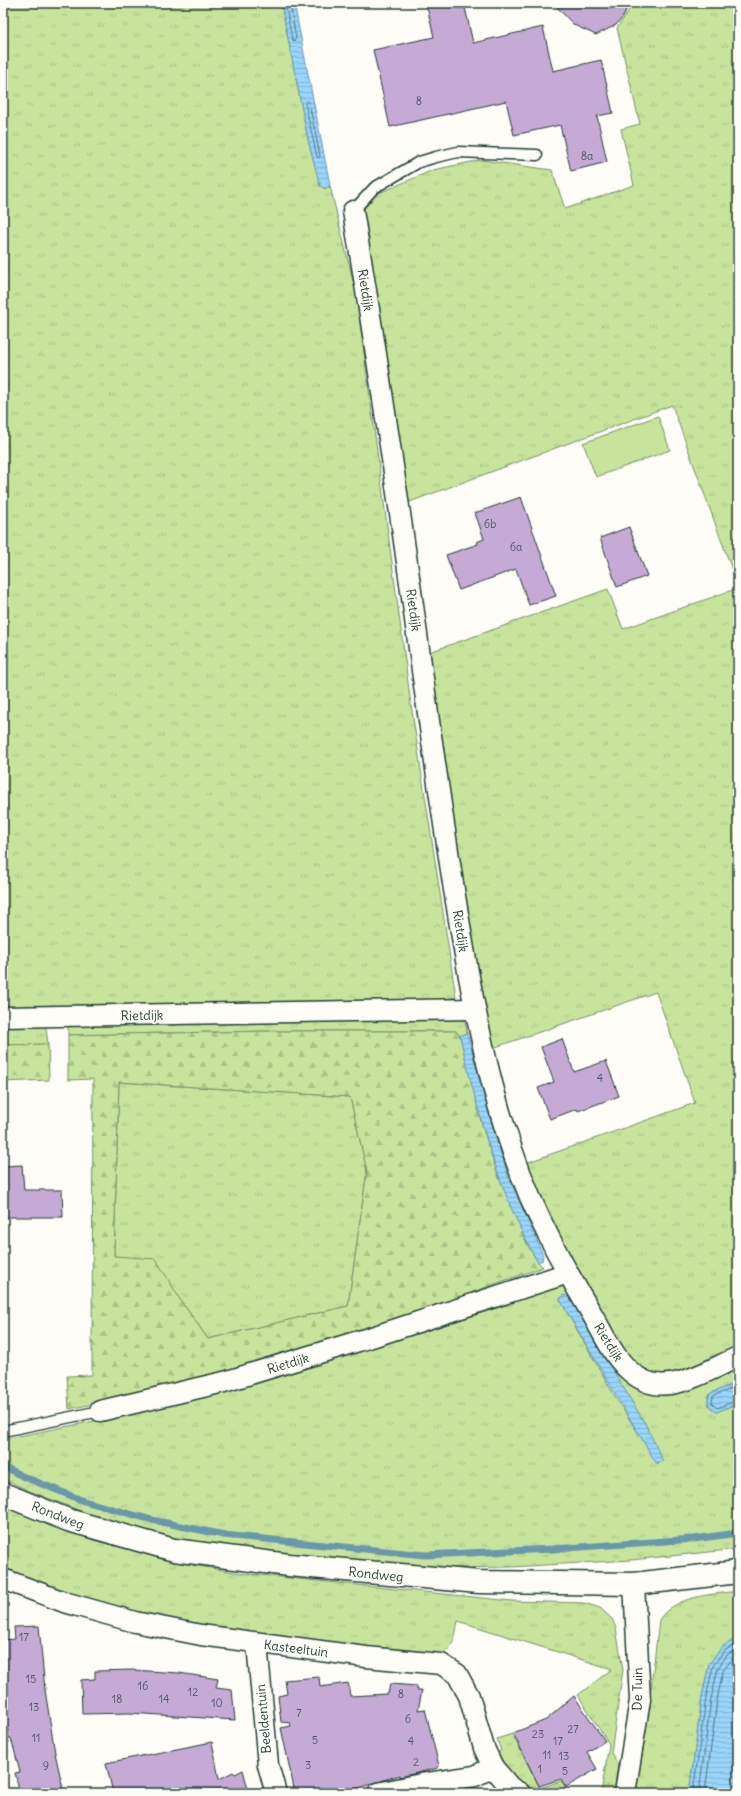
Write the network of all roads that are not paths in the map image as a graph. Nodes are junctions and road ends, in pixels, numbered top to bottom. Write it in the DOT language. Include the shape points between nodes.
graph roads {
  1 [pos="537,155"];
  2 [pos="353,211"];
  3 [pos="474,1009"];
  4 [pos="3,1018"];
  5 [pos="568,1273"];
  6 [pos="738,1357"];
  7 [pos="100,1411"];
  8 [pos="3,1431"];
  9 [pos="3,1490"];
  10 [pos="12,1498"];
  11 [pos="738,1572"];
  12 [pos="3,1579"];
  13 [pos="634,1584"];
  14 [pos="257,1643"];
  15 [pos="493,1767"];
  16 [pos="276,1793"];
  17 [pos="378,1793"];
  18 [pos="520,1793"];
  19 [pos="625,1793"];
  1 -- 2 [label="lane" via="458,152 430,159 374,188"];
  2 -- 3 [label="street, Rietdijk" via="394,464 437,776"];
  3 -- 4 [label="street, Rietdijk"];
  3 -- 5 [label="street, Rietdijk" via="514,1155 537,1213"];
  5 -- 6 [label="street, Rietdijk" via="617,1356 624,1366 642,1380 665,1386"];
  5 -- 7 [label="street, Rietdijk" via="224,1382"];
  7 -- 8 [label="lane, Rietdijk"];
  9 -- 10 [label="main road, Rondweg"];
  10 -- 13 [label="main road, Rondweg" via="98,1530 174,1550 225,1558 479,1582"];
  11 -- 13 [label="main road, Rondweg"];
  12 -- 14 [label="street, Kasteeltuin" via="64,1602 135,1622"];
  13 -- 19 [label="street, De Tuin" via="640,1700"];
  14 -- 15 [label="street, Kasteeltuin" via="441,1664 457,1674 469,1696 484,1748"];
  14 -- 16 [label="street, Beeldentuin" via="268,1765"];
  15 -- 17 [label="street" via="475,1776"];
  15 -- 18 [label="street, Kasteeltuin" via="510,1787"];
}
